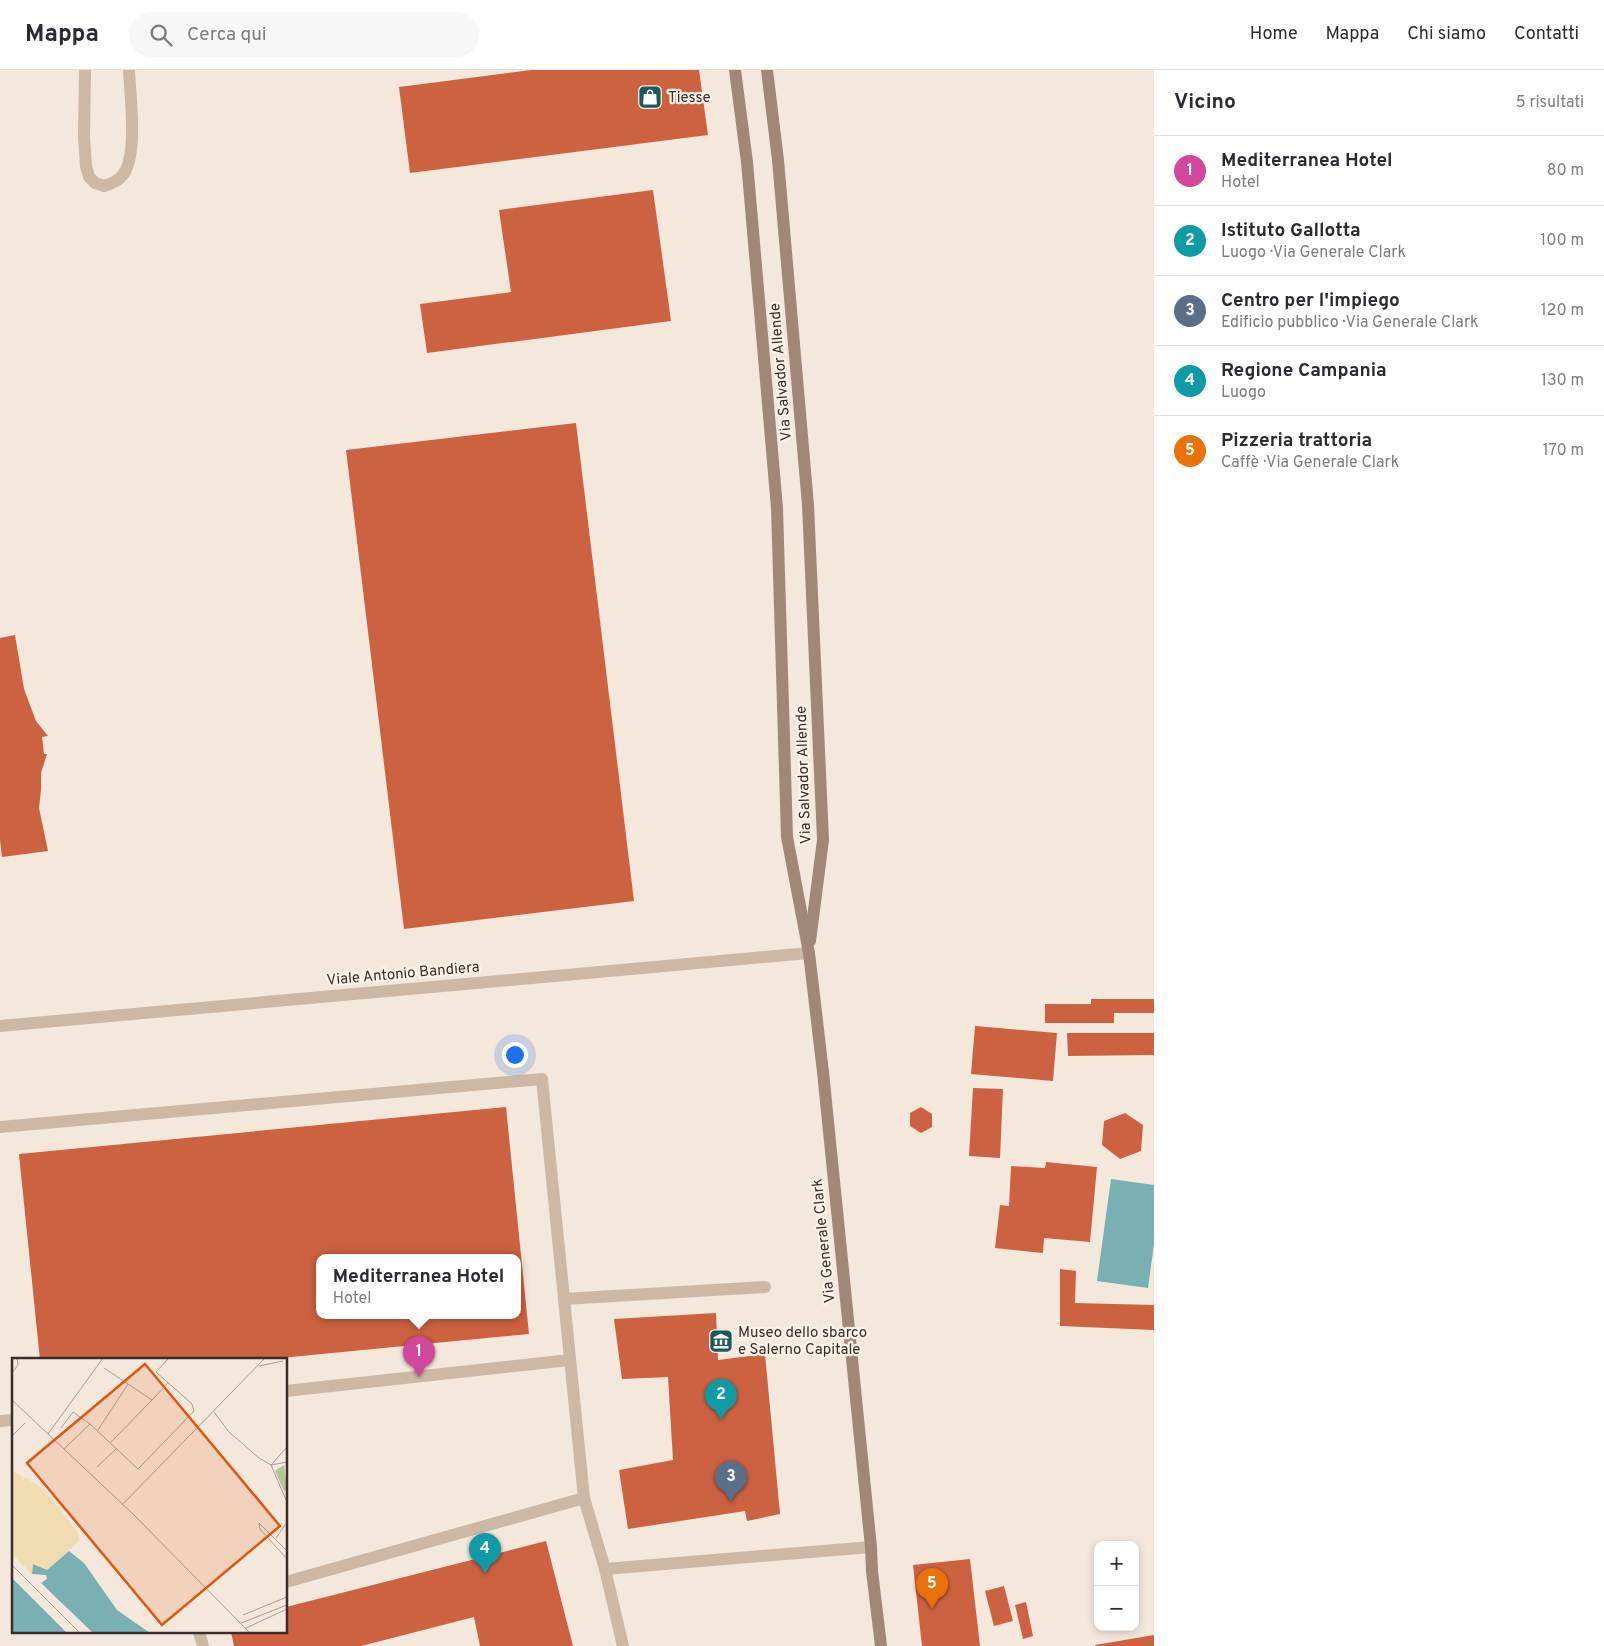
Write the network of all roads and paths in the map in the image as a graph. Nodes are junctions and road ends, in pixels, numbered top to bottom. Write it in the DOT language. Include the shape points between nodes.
graph roads {
  1 [pos="84,70"];
  2 [pos="129,70"];
  3 [pos="735,70"];
  4 [pos="767,70"];
  5 [pos="809,953"];
  6 [pos="0,1026"];
  7 [pos="0,1127"];
  8 [pos="765,1287"];
  9 [pos="564,1299"];
  10 [pos="570,1360"];
  11 [pos="288,1391"];
  12 [pos="584,1498"];
  13 [pos="871,1547"];
  14 [pos="605,1570"];
  15 [pos="288,1581"];
  16 [pos="623,1646"];
  17 [pos="881,1646"];
  1 -- 2 [label="street" via="86,166 89,177 104,186 122,176 133,149"];
  3 -- 5 [label="main road, Via Salvador Allende" via="747,162 777,508 787,837"];
  4 -- 5 [label="main road, Via Salvador Allende" via="778,160 808,505 823,840"];
  5 -- 6 [label="street, Viale Antonio Bandiera"];
  5 -- 13 [label="main road, Via Generale Clark"];
  7 -- 9 [label="street" via="542,1079"];
  8 -- 9 [label="street"];
  9 -- 10 [label="street"];
  10 -- 11 [label="street"];
  10 -- 12 [label="street"];
  12 -- 14 [label="street"];
  12 -- 15 [label="street"];
  13 -- 14 [label="street"];
  13 -- 17 [label="main road, Via Generale Clark"];
  14 -- 16 [label="street"];
}
